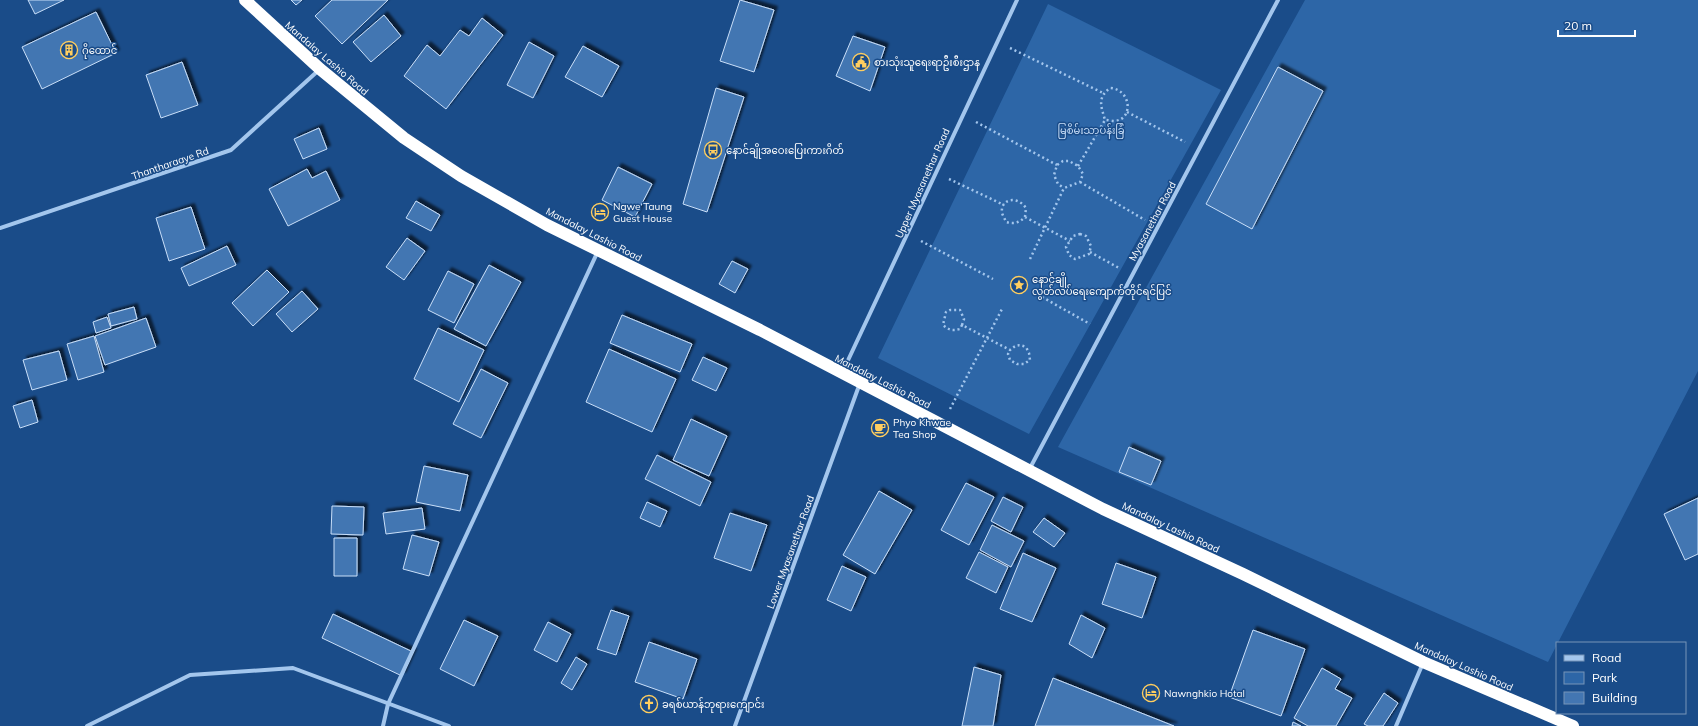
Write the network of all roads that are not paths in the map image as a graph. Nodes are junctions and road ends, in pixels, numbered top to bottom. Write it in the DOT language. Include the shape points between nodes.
graph roads {
  1 [pos="245,0"];
  2 [pos="1017,0"];
  3 [pos="1278,0"];
  4 [pos="320,69"];
  5 [pos="0,228"];
  6 [pos="598,250"];
  7 [pos="842,373"];
  8 [pos="860,383"];
  9 [pos="1029,470"];
  10 [pos="1423,662"];
  11 [pos="388,704"];
  12 [pos="87,726"];
  13 [pos="383,726"];
  14 [pos="449,726"];
  15 [pos="735,726"];
  16 [pos="1396,726"];
  17 [pos="1573,726"];
  1 -- 4 [label="highway, Mandalay Lashio Road"];
  2 -- 7 [label="street, Upper Myasanethar Road"];
  3 -- 9 [label="street, Myasanethar Road"];
  4 -- 5 [label="street, Thantharaaye Rd" via="231,150"];
  4 -- 6 [label="highway, Mandalay Lashio Road" via="404,138 461,176 547,225"];
  6 -- 7 [label="highway, Mandalay Lashio Road"];
  6 -- 11 [label="street"];
  7 -- 8 [label="highway, Mandalay Lashio Road"];
  8 -- 9 [label="highway, Mandalay Lashio Road"];
  8 -- 15 [label="street, Lower Myasanethar Road"];
  9 -- 10 [label="highway, Mandalay Lashio Road" via="1103,509"];
  10 -- 16 [label="street"];
  10 -- 17 [label="highway, Mandalay Lashio Road"];
  11 -- 12 [label="street" via="293,668 190,675"];
  11 -- 13 [label="street"];
  11 -- 14 [label="street"];
}
